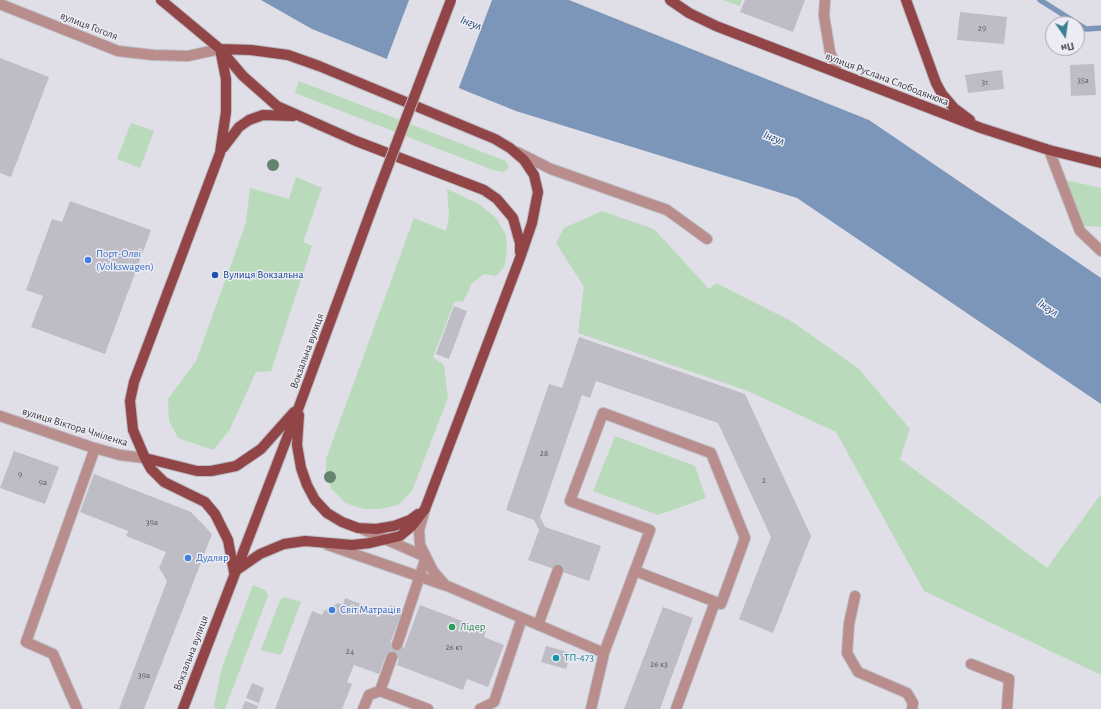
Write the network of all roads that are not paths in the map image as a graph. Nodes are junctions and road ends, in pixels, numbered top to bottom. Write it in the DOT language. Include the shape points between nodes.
graph roads {
  1 [pos="161,0"];
  2 [pos="451,0"];
  3 [pos="670,0"];
  4 [pos="825,0"];
  5 [pos="906,0"];
  6 [pos="0,4"];
  7 [pos="220,49"];
  8 [pos="837,72"];
  9 [pos="297,116"];
  10 [pos="981,128"];
  11 [pos="510,148"];
  12 [pos="1049,150"];
  13 [pos="220,153"];
  14 [pos="1101,163"];
  15 [pos="707,239"];
  16 [pos="1101,251"];
  17 [pos="520,258"];
  18 [pos="300,404"];
  19 [pos="0,416"];
  20 [pos="95,448"];
  21 [pos="145,458"];
  22 [pos="425,509"];
  23 [pos="358,528"];
  24 [pos="387,540"];
  25 [pos="323,543"];
  26 [pos="426,557"];
  27 [pos="558,570"];
  28 [pos="635,571"];
  29 [pos="234,572"];
  30 [pos="420,576"];
  31 [pos="445,586"];
  32 [pos="855,596"];
  33 [pos="715,602"];
  34 [pos="522,618"];
  35 [pos="538,625"];
  36 [pos="397,645"];
  37 [pos="604,653"];
  38 [pos="392,657"];
  39 [pos="971,664"];
  40 [pos="380,691"];
  41 [pos="590,708"];
  42 [pos="77,709"];
  43 [pos="183,709"];
  44 [pos="363,709"];
  45 [pos="428,709"];
  46 [pos="480,709"];
  47 [pos="676,709"];
  48 [pos="912,709"];
  49 [pos="1007,709"];
  1 -- 7 [label="main road"];
  2 -- 18 [label="main road, Вокзальна вулиця, bridge"];
  3 -- 8 [label="main road, вулиця Руслана Слободянюка" via="716,26"];
  4 -- 8 [label="street" via="824,16 830,52"];
  5 -- 10 [label="main road" via="942,94 965,118"];
  6 -- 7 [label="street, вулиця Гоголя" via="118,51 188,56"];
  7 -- 9 [label="main road" via="260,93 277,106"];
  7 -- 11 [label="main road" via="251,50 288,56 447,118"];
  7 -- 13 [label="main road" via="226,79 226,112"];
  8 -- 10 [label="main road, вулиця Руслана Слободянюка"];
  9 -- 13 [label="main road" via="264,114 249,120 230,136"];
  9 -- 17 [label="main road" via="484,190 497,199 513,218 520,243"];
  10 -- 12 [label="main road, вулиця Руслана Слободянюка"];
  11 -- 15 [label="street" via="551,169 667,210"];
  11 -- 17 [label="main road" via="524,160 534,175 538,192 532,223"];
  12 -- 14 [label="main road, вулиця Руслана Слободянюка"];
  12 -- 16 [label="street" via="1080,231"];
  13 -- 21 [label="main road" via="134,382 130,401 133,430"];
  17 -- 22 [label="main road"];
  18 -- 21 [label="main road" via="261,449 236,466 197,471"];
  18 -- 23 [label="main road" via="297,445 306,485 327,513"];
  18 -- 29 [label="main road, Вокзальна вулиця"];
  19 -- 20 [label="street, вулиця Віктора Чміленка"];
  20 -- 21 [label="street, вулиця Віктора Чміленка"];
  20 -- 42 [label="street" via="26,642 53,654"];
  21 -- 29 [label="main road" via="151,469 164,482 205,502 215,514 228,540"];
  22 -- 23 [label="main road" via="410,520 394,526"];
  22 -- 24 [label="main road" via="412,526 400,536"];
  22 -- 26 [label="street" via="419,530 420,545"];
  23 -- 24 [label="street"];
  24 -- 25 [label="main road" via="352,545"];
  24 -- 26 [label="street"];
  25 -- 29 [label="main road" via="305,541 284,544 260,554"];
  25 -- 30 [label="street"];
  26 -- 30 [label="street"];
  26 -- 31 [label="street"];
  27 -- 35 [label="street"];
  28 -- 33 [label="street"];
  28 -- 33 [label="street" via="650,530 570,501 603,414 711,453 745,538 721,604"];
  28 -- 37 [label="street"];
  29 -- 43 [label="main road, Вокзальна вулиця"];
  30 -- 31 [label="street"];
  30 -- 36 [label="street"];
  31 -- 34 [label="street"];
  32 -- 48 [label="street" via="849,624 847,653 858,672 908,693 913,703"];
  33 -- 47 [label="street"];
  34 -- 35 [label="street"];
  34 -- 46 [label="street" via="494,702"];
  35 -- 37 [label="street"];
  37 -- 41 [label="street"];
  38 -- 40 [label="street"];
  39 -- 49 [label="street" via="1009,679"];
  40 -- 44 [label="street" via="369,695"];
  40 -- 45 [label="street"];
}
